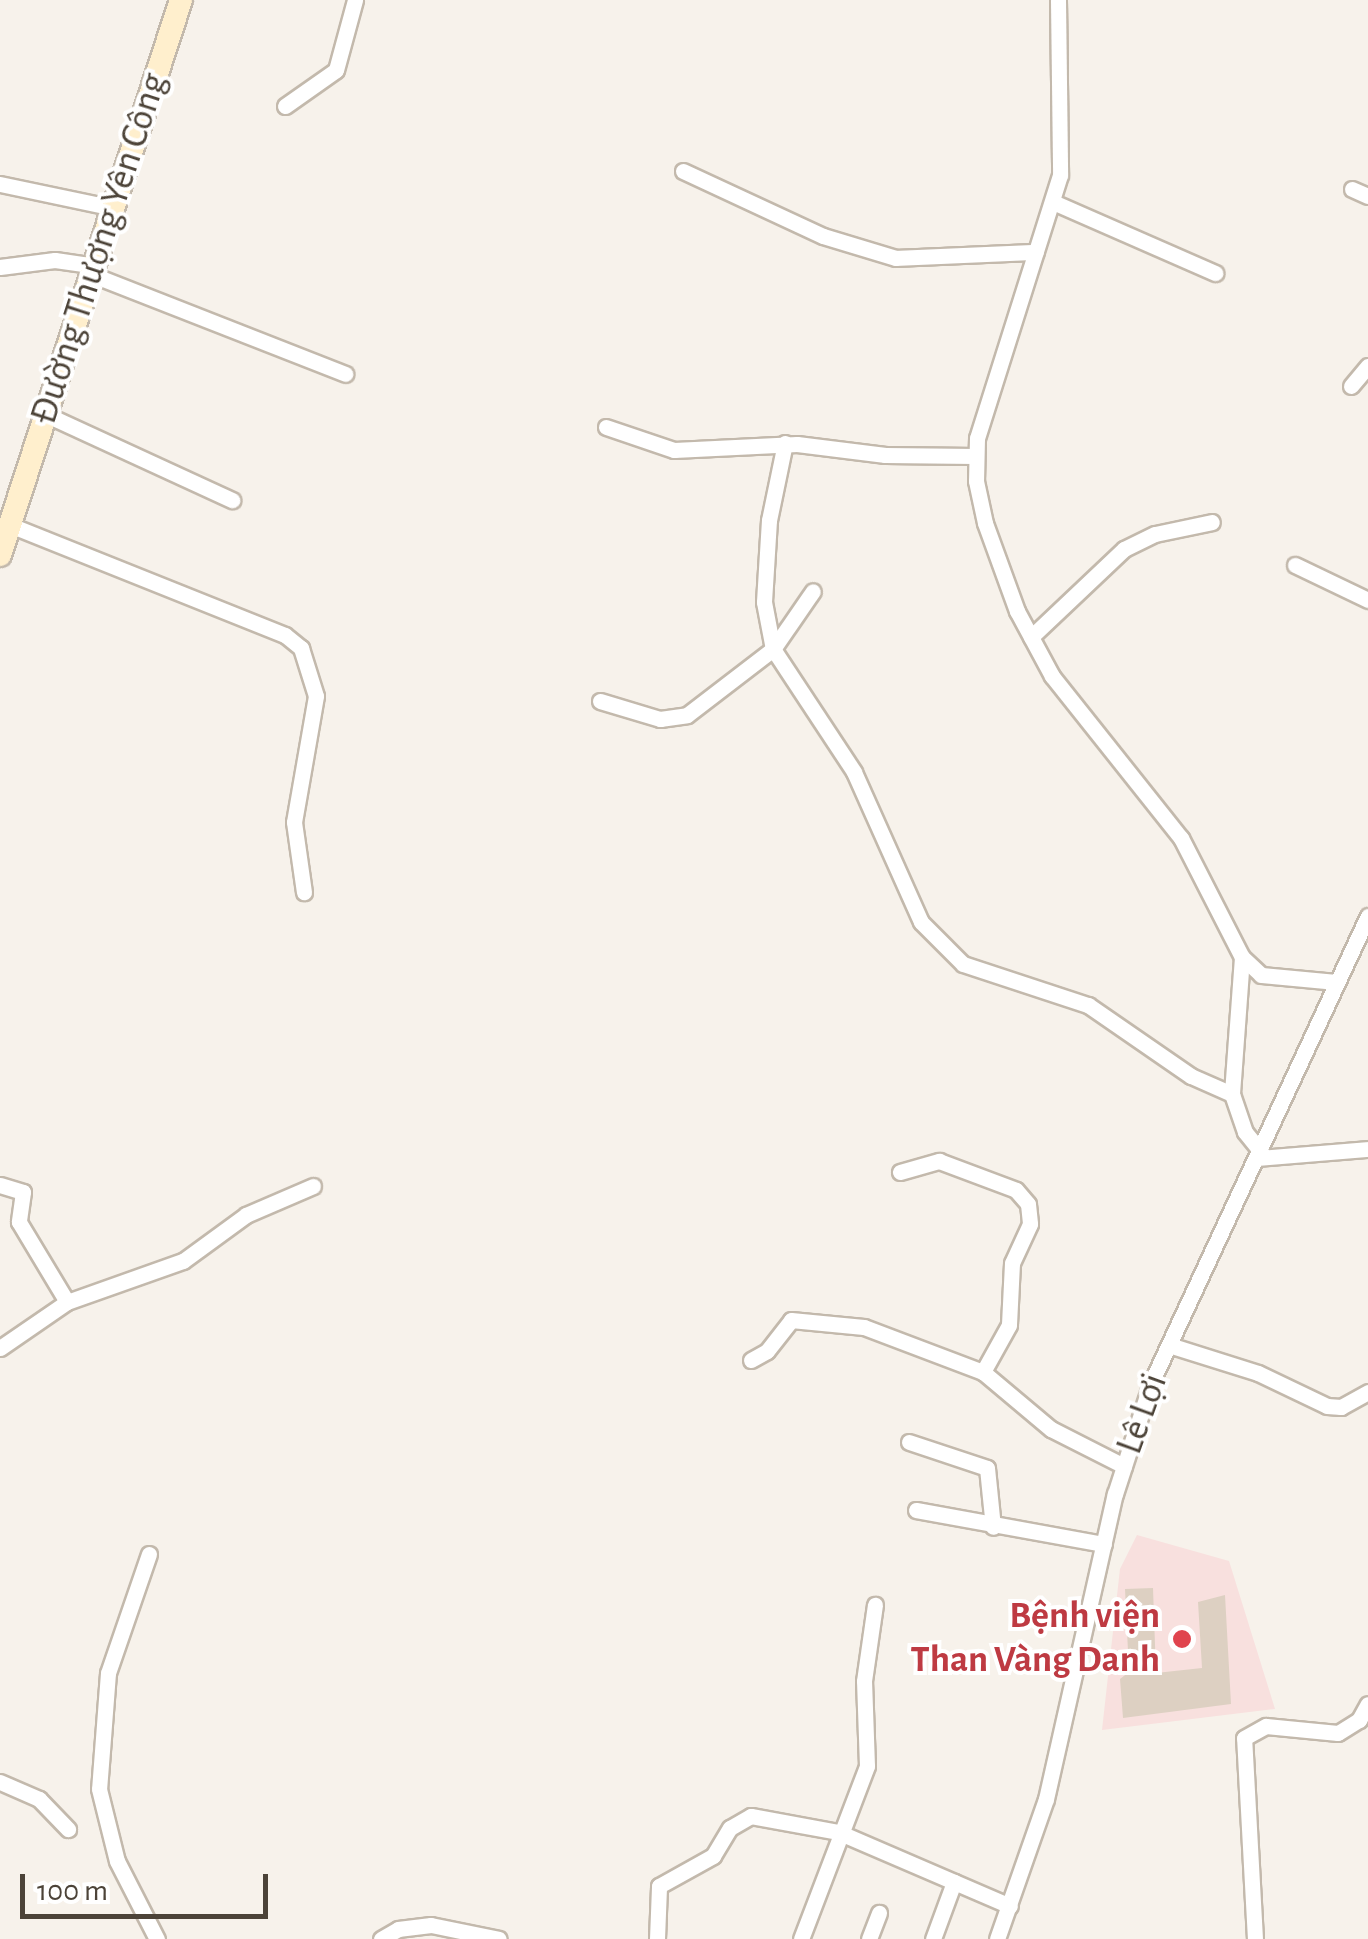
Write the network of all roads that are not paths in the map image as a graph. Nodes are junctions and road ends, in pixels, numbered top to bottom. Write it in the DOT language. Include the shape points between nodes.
graph roads {
  1 [pos="355,0"];
  2 [pos="1058,0"];
  3 [pos="179,1"];
  4 [pos="285,106"];
  5 [pos="683,171"];
  6 [pos="0,184"];
  7 [pos="1055,203"];
  8 [pos="114,208"];
  9 [pos="1036,252"];
  10 [pos="0,267"];
  11 [pos="94,271"];
  12 [pos="1215,273"];
  13 [pos="1368,366"];
  14 [pos="345,374"];
  15 [pos="1351,386"];
  16 [pos="47,415"];
  17 [pos="606,427"];
  18 [pos="784,444"];
  19 [pos="975,456"];
  20 [pos="232,500"];
  21 [pos="1212,522"];
  22 [pos="10,525"];
  23 [pos="0,554"];
  24 [pos="1294,566"];
  25 [pos="813,591"];
  26 [pos="1368,600"];
  27 [pos="1032,637"];
  28 [pos="773,650"];
  29 [pos="600,700"];
  30 [pos="304,892"];
  31 [pos="1368,916"];
  32 [pos="1242,957"];
  33 [pos="1336,982"];
  34 [pos="1232,1094"];
  35 [pos="1368,1149"];
  36 [pos="1260,1155"];
  37 [pos="900,1172"];
  38 [pos="0,1185"];
  39 [pos="312,1186"];
  40 [pos="67,1302"];
  41 [pos="1169,1345"];
  42 [pos="0,1348"];
  43 [pos="751,1360"];
  44 [pos="983,1372"];
  45 [pos="1368,1392"];
  46 [pos="909,1442"];
  47 [pos="1124,1466"];
  48 [pos="916,1510"];
  49 [pos="994,1526"];
  50 [pos="1104,1544"];
  51 [pos="149,1554"];
  52 [pos="875,1605"];
  53 [pos="1367,1711"];
  54 [pos="0,1782"];
  55 [pos="68,1829"];
  56 [pos="838,1832"];
  57 [pos="954,1882"];
  58 [pos="1010,1906"];
  59 [pos="879,1913"];
  60 [pos="157,1939"];
  61 [pos="380,1939"];
  62 [pos="498,1939"];
  63 [pos="657,1939"];
  64 [pos="801,1939"];
  65 [pos="869,1939"];
  66 [pos="932,1939"];
  67 [pos="997,1939"];
  68 [pos="1255,1939"];
  1 -- 4 [label="street" via="336,70"];
  2 -- 7 [label="street" via="1063,142"];
  3 -- 8 [label="main road, Đường Thượng Yên Công"];
  5 -- 9 [label="street" via="824,236 896,258"];
  6 -- 8 [label="street"];
  7 -- 9 [label="street"];
  7 -- 12 [label="street"];
  8 -- 11 [label="main road, Đường Thượng Yên Công"];
  9 -- 19 [label="street"];
  10 -- 11 [label="street" via="55,260"];
  11 -- 14 [label="street"];
  11 -- 16 [label="main road, Đường Thượng Yên Công"];
  13 -- 15 [label="street"];
  16 -- 20 [label="street"];
  16 -- 22 [label="main road, Đường Thượng Yên Công"];
  17 -- 18 [label="street" via="674,450"];
  18 -- 19 [label="street"];
  18 -- 28 [label="street" via="768,520 765,586"];
  19 -- 27 [label="street" via="984,523"];
  21 -- 27 [label="street" via="1155,534 1124,549"];
  22 -- 23 [label="main road, Đường Thượng Yên Công"];
  22 -- 30 [label="street" via="285,635 301,648 316,696 294,822"];
  24 -- 26 [label="street"];
  25 -- 28 [label="street"];
  27 -- 32 [label="street" via="1052,676 1181,838"];
  28 -- 29 [label="street" via="678,719"];
  28 -- 34 [label="street" via="854,772 901,886 937,944 981,972 1088,1006 1191,1076"];
  31 -- 33 [label="street, Lê Lợi"];
  32 -- 33 [label="street" via="1260,976"];
  32 -- 34 [label="street"];
  33 -- 36 [label="street, Lê Lợi"];
  34 -- 36 [label="street"];
  35 -- 36 [label="street"];
  36 -- 41 [label="street, Lê Lợi"];
  37 -- 44 [label="street" via="940,1161 1016,1190 1028,1204 1030,1224 1012,1263 1010,1325"];
  38 -- 40 [label="street" via="23,1192 18,1222"];
  39 -- 40 [label="street" via="246,1215 182,1260"];
  40 -- 42 [label="street"];
  41 -- 45 [label="street" via="1258,1373 1327,1406 1341,1407"];
  41 -- 47 [label="street, Lê Lợi"];
  43 -- 44 [label="street" via="794,1320 864,1328"];
  44 -- 47 [label="street" via="1052,1429"];
  46 -- 49 [label="street" via="987,1468"];
  47 -- 50 [label="street, Lê Lợi"];
  48 -- 49 [label="street"];
  49 -- 50 [label="street"];
  50 -- 58 [label="street, Lê Lợi" via="1067,1725"];
  51 -- 60 [label="street" via="108,1673 100,1789 116,1862"];
  52 -- 56 [label="street" via="864,1680 867,1766"];
  53 -- 68 [label="street" via="1328,1735 1266,1726 1244,1738"];
  54 -- 55 [label="street" via="40,1800"];
  56 -- 57 [label="street"];
  56 -- 63 [label="street" via="781,1817 739,1820 713,1856 659,1886"];
  56 -- 64 [label="street"];
  57 -- 58 [label="street"];
  57 -- 66 [label="street"];
  58 -- 67 [label="street, Lê Lợi"];
  59 -- 65 [label="street"];
  61 -- 62 [label="street" via="398,1928 431,1925"];
}
